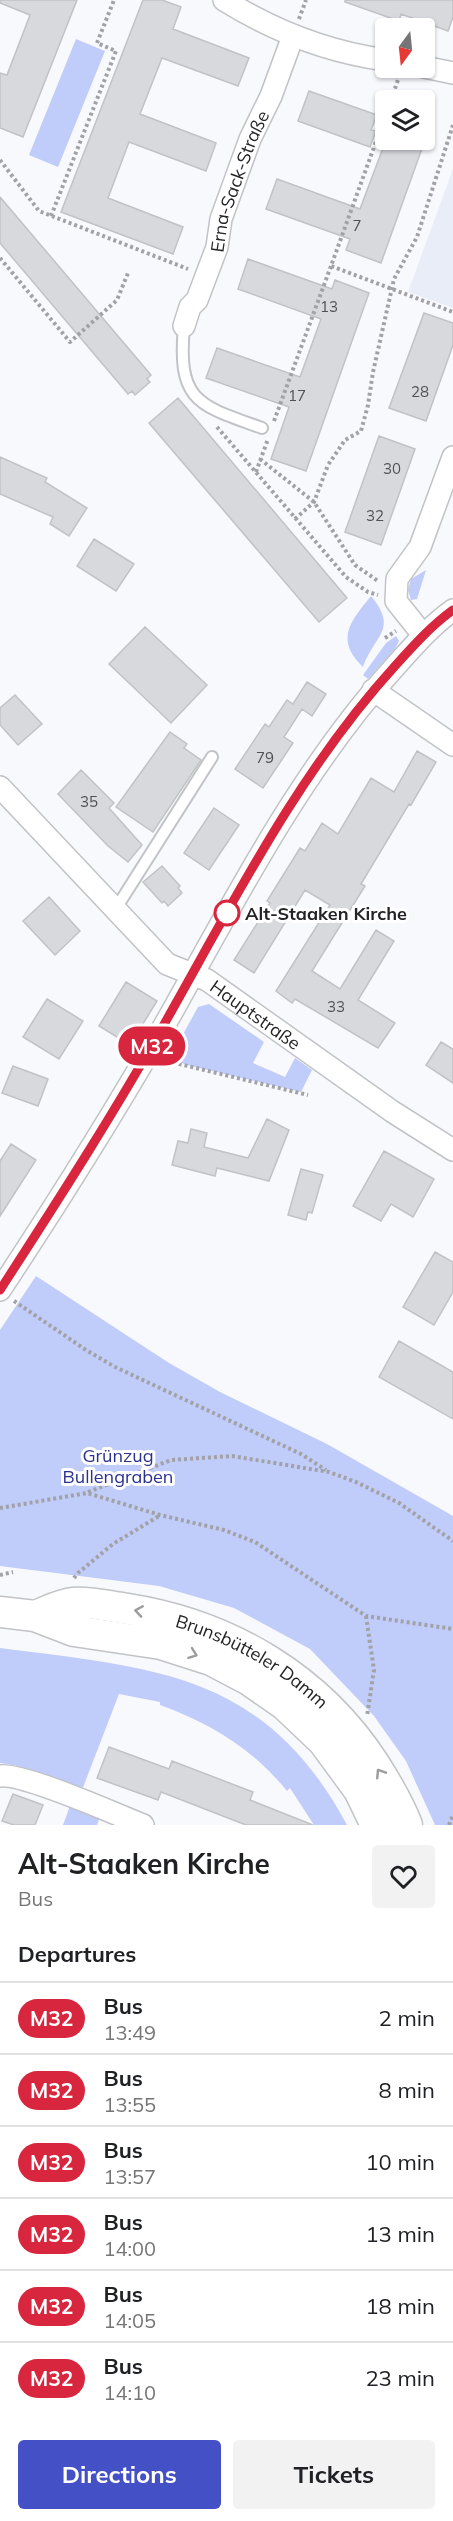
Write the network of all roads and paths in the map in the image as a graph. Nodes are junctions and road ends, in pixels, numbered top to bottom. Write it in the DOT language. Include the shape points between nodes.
graph roads {
  1 [pos="114,0"];
  2 [pos="224,0"];
  3 [pos="293,36"];
  4 [pos="375,58"];
  5 [pos="435,69"];
  6 [pos="453,73"];
  7 [pos="453,125"];
  8 [pos="375,144"];
  9 [pos="0,160"];
  10 [pos="51,216"];
  11 [pos="0,258"];
  12 [pos="331,266"];
  13 [pos="128,273"];
  14 [pos="206,276"];
  15 [pos="391,289"];
  16 [pos="453,312"];
  17 [pos="184,326"];
  18 [pos="197,399"];
  19 [pos="262,428"];
  20 [pos="453,457"];
  21 [pos="260,459"];
  22 [pos="256,472"];
  23 [pos="314,502"];
  24 [pos="295,519"];
  25 [pos="396,595"];
  26 [pos="453,609"];
  27 [pos="423,636"];
  28 [pos="373,690"];
  29 [pos="453,745"];
  30 [pos="212,758"];
  31 [pos="0,787"];
  32 [pos="115,911"];
  33 [pos="193,973"];
  34 [pos="163,1060"];
  35 [pos="308,1095"];
  36 [pos="453,1150"];
  37 [pos="0,1290"];
  38 [pos="20,1305"];
  39 [pos="329,1472"];
  40 [pos="87,1493"];
  41 [pos="0,1508"];
  42 [pos="160,1515"];
  43 [pos="453,1541"];
  44 [pos="13,1572"];
  45 [pos="0,1575"];
  46 [pos="72,1582"];
  47 [pos="0,1612"];
  48 [pos="34,1616"];
  49 [pos="366,1616"];
  50 [pos="453,1629"];
  51 [pos="366,1718"];
  52 [pos="0,1776"];
  53 [pos="453,1815"];
  54 [pos="142,1825"];
  55 [pos="376,1825"];
  56 [pos="407,1825"];
  57 [pos="449,1825"];
  1 -- 10 [label="path" via="97,44 116,51"];
  2 -- 3 [label="street"];
  3 -- 4 [label="street" via="339,52"];
  3 -- 14 [label="street, Erna-Sack-Straße" via="272,96 250,139 221,219 217,247"];
  5 -- 6 [label="street"];
  7 -- 15 [label="path" via="417,237"];
  8 -- 12 [label="path"];
  9 -- 10 [label="path" via="39,211"];
  10 -- 14 [label="path"];
  11 -- 13 [label="path" via="70,342 117,300"];
  12 -- 15 [label="path"];
  12 -- 21 [label="path"];
  14 -- 17 [label="street, Erna-Sack-Straße"];
  15 -- 16 [label="path"];
  15 -- 23 [label="path" via="361,431 345,440 328,465"];
  17 -- 18 [label="lane" via="185,380"];
  18 -- 19 [label="lane" via="211,410"];
  18 -- 22 [label="path"];
  20 -- 25 [label="street" via="420,547 401,572"];
  21 -- 22 [label="path"];
  21 -- 23 [label="path"];
  22 -- 24 [label="path"];
  23 -- 24 [label="path"];
  23 -- 25 [label="path" via="355,565"];
  24 -- 25 [label="path" via="346,577 368,592"];
  25 -- 27 [label="street"];
  26 -- 27 [label="street"];
  27 -- 28 [label="street"];
  28 -- 29 [label="street"];
  28 -- 33 [label="street" via="329,748"];
  30 -- 32 [label="lane"];
  31 -- 32 [label="street, Hauptstraße"];
  32 -- 33 [label="street, Hauptstraße" via="167,964"];
  33 -- 36 [label="street, Hauptstraße"];
  33 -- 37 [label="street" via="118,1104"];
  34 -- 35 [label="path"];
  38 -- 39 [label="path" via="115,1367 301,1454"];
  39 -- 40 [label="path" via="232,1456 197,1457 171,1460"];
  39 -- 43 [label="path" via="399,1503"];
  40 -- 41 [label="path"];
  40 -- 42 [label="path"];
  42 -- 46 [label="path" via="113,1544"];
  42 -- 49 [label="path" via="224,1530 255,1542"];
  44 -- 45 [label="path"];
  47 -- 48 [label="main road, Brunsbütteler Damm"];
  48 -- 55 [label="main road, Brunsbütteler Damm, one-way" via="74,1631 179,1649 249,1680 285,1705 323,1741 359,1790"];
  56 -- 48 [label="main road, Brunsbütteler Damm, one-way" via="360,1743 332,1710 300,1681 238,1642 182,1620 112,1607 73,1603"];
  49 -- 50 [label="path"];
  49 -- 51 [label="path" via="374,1670"];
  52 -- 54 [label="street" via="36,1784"];
  53 -- 57 [label="path"];
}
